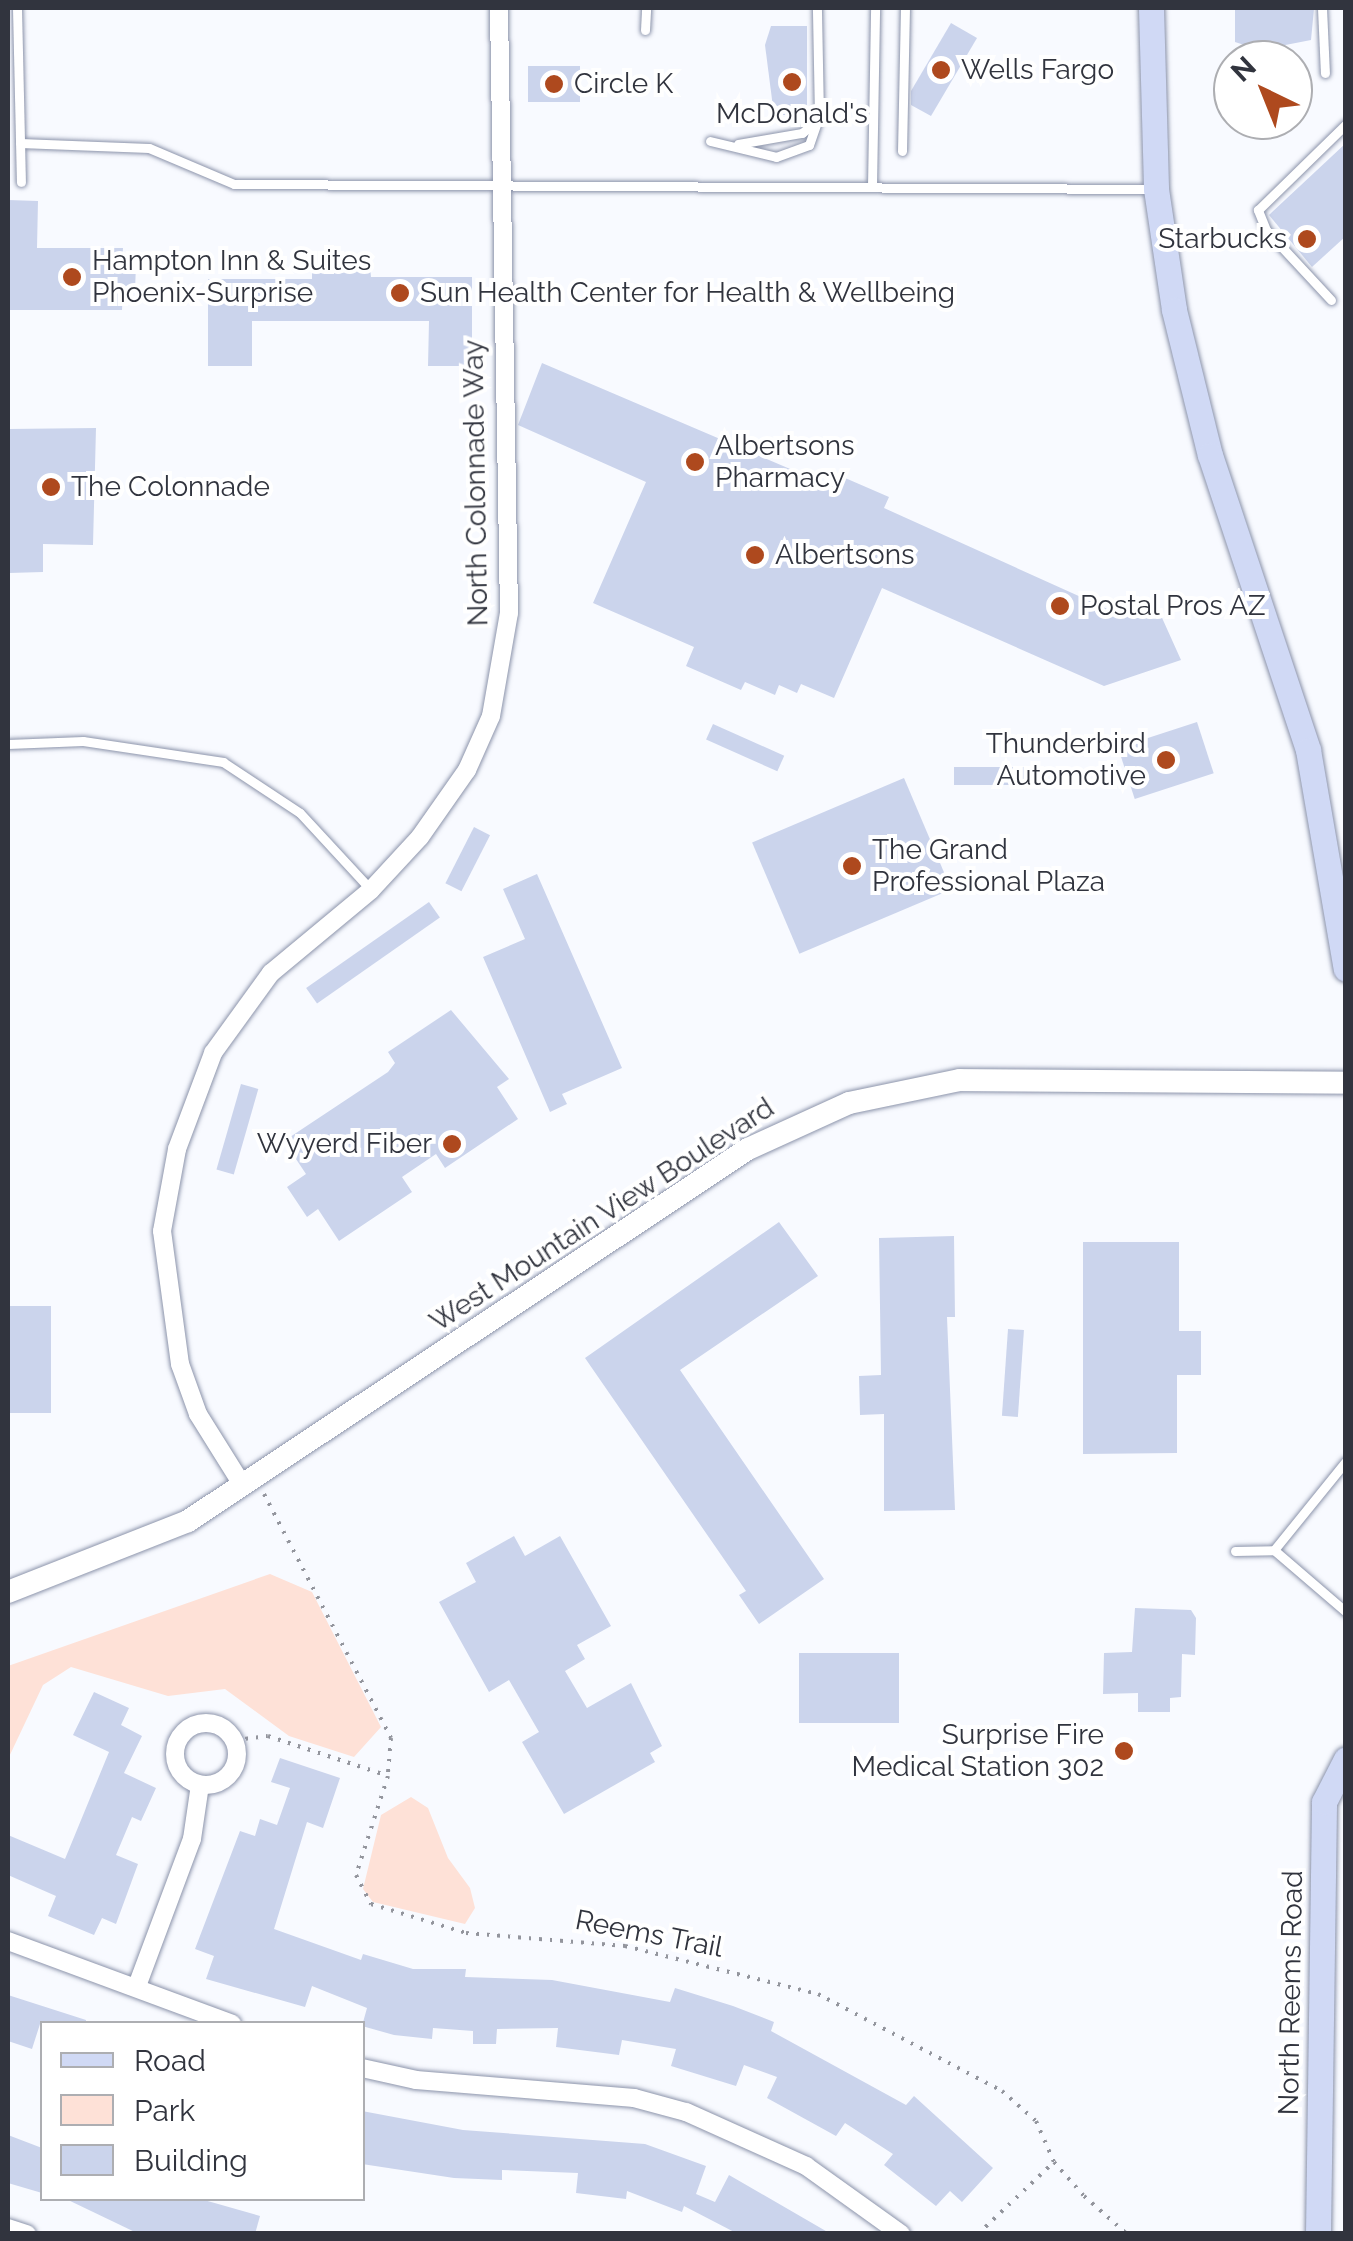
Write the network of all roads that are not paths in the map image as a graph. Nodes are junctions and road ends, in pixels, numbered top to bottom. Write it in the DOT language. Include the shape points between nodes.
graph roads {
  1 [pos="18,8"];
  2 [pos="499,8"];
  3 [pos="646,8"];
  4 [pos="817,8"];
  5 [pos="874,8"];
  6 [pos="905,8"];
  7 [pos="1151,8"];
  8 [pos="1322,8"];
  9 [pos="645,30"];
  10 [pos="1325,73"];
  11 [pos="817,120"];
  12 [pos="1346,124"];
  13 [pos="710,142"];
  14 [pos="20,143"];
  15 [pos="738,144"];
  16 [pos="902,150"];
  17 [pos="21,182"];
  18 [pos="500,184"];
  19 [pos="872,186"];
  20 [pos="1156,189"];
  21 [pos="1331,300"];
  22 [pos="8,744"];
  23 [pos="370,890"];
  24 [pos="1346,970"];
  25 [pos="1346,1083"];
  26 [pos="1346,1461"];
  27 [pos="249,1482"];
  28 [pos="1274,1550"];
  29 [pos="1234,1551"];
  30 [pos="8,1592"];
  31 [pos="1346,1612"];
  32 [pos="1346,1759"];
  33 [pos="200,1785"];
  34 [pos="8,1941"];
  35 [pos="137,1986"];
  36 [pos="224,2021"];
  37 [pos="365,2069"];
  38 [pos="901,2234"];
  39 [pos="1318,2234"];
  1 -- 14 [label="lane"];
  2 -- 18 [label="street, North Colonnade Way"];
  3 -- 9 [label="lane"];
  4 -- 11 [label="lane"];
  5 -- 19 [label="lane"];
  6 -- 16 [label="lane"];
  7 -- 20 [label="main road"];
  8 -- 10 [label="lane"];
  11 -- 15 [label="lane" via="802,133"];
  11 -- 15 [label="lane" via="809,144 791,156"];
  12 -- 21 [label="lane" via="1258,210 1266,230"];
  13 -- 15 [label="lane"];
  14 -- 17 [label="lane"];
  14 -- 18 [label="lane" via="150,148 234,184"];
  18 -- 19 [label="lane"];
  18 -- 23 [label="street, North Colonnade Way" via="510,613 504,665 467,770"];
  19 -- 20 [label="lane"];
  20 -- 24 [label="main road" via="1174,310 1210,456 1308,750"];
  22 -- 23 [label="lane" via="111,743 222,762 300,813"];
  23 -- 27 [label="street, North Colonnade Way" via="270,973 213,1053 178,1148 162,1231 170,1325 198,1414"];
  25 -- 27 [label="street, West Mountain View Boulevard" via="960,1080 849,1102 748,1149"];
  26 -- 28 [label="lane"];
  27 -- 30 [label="street, West Mountain View Boulevard" via="188,1520"];
  28 -- 29 [label="lane"];
  28 -- 31 [label="lane"];
  32 -- 39 [label="main road, North Reems Road" via="1324,1802"];
  33 -- 33 [label="street" via="177,1765 182,1734 210,1722 235,1740 234,1770"];
  33 -- 35 [label="street" via="192,1839"];
  34 -- 35 [label="street"];
  35 -- 36 [label="street"];
  37 -- 38 [label="street" via="416,2080 634,2098 686,2112 806,2166 860,2197"];
}
